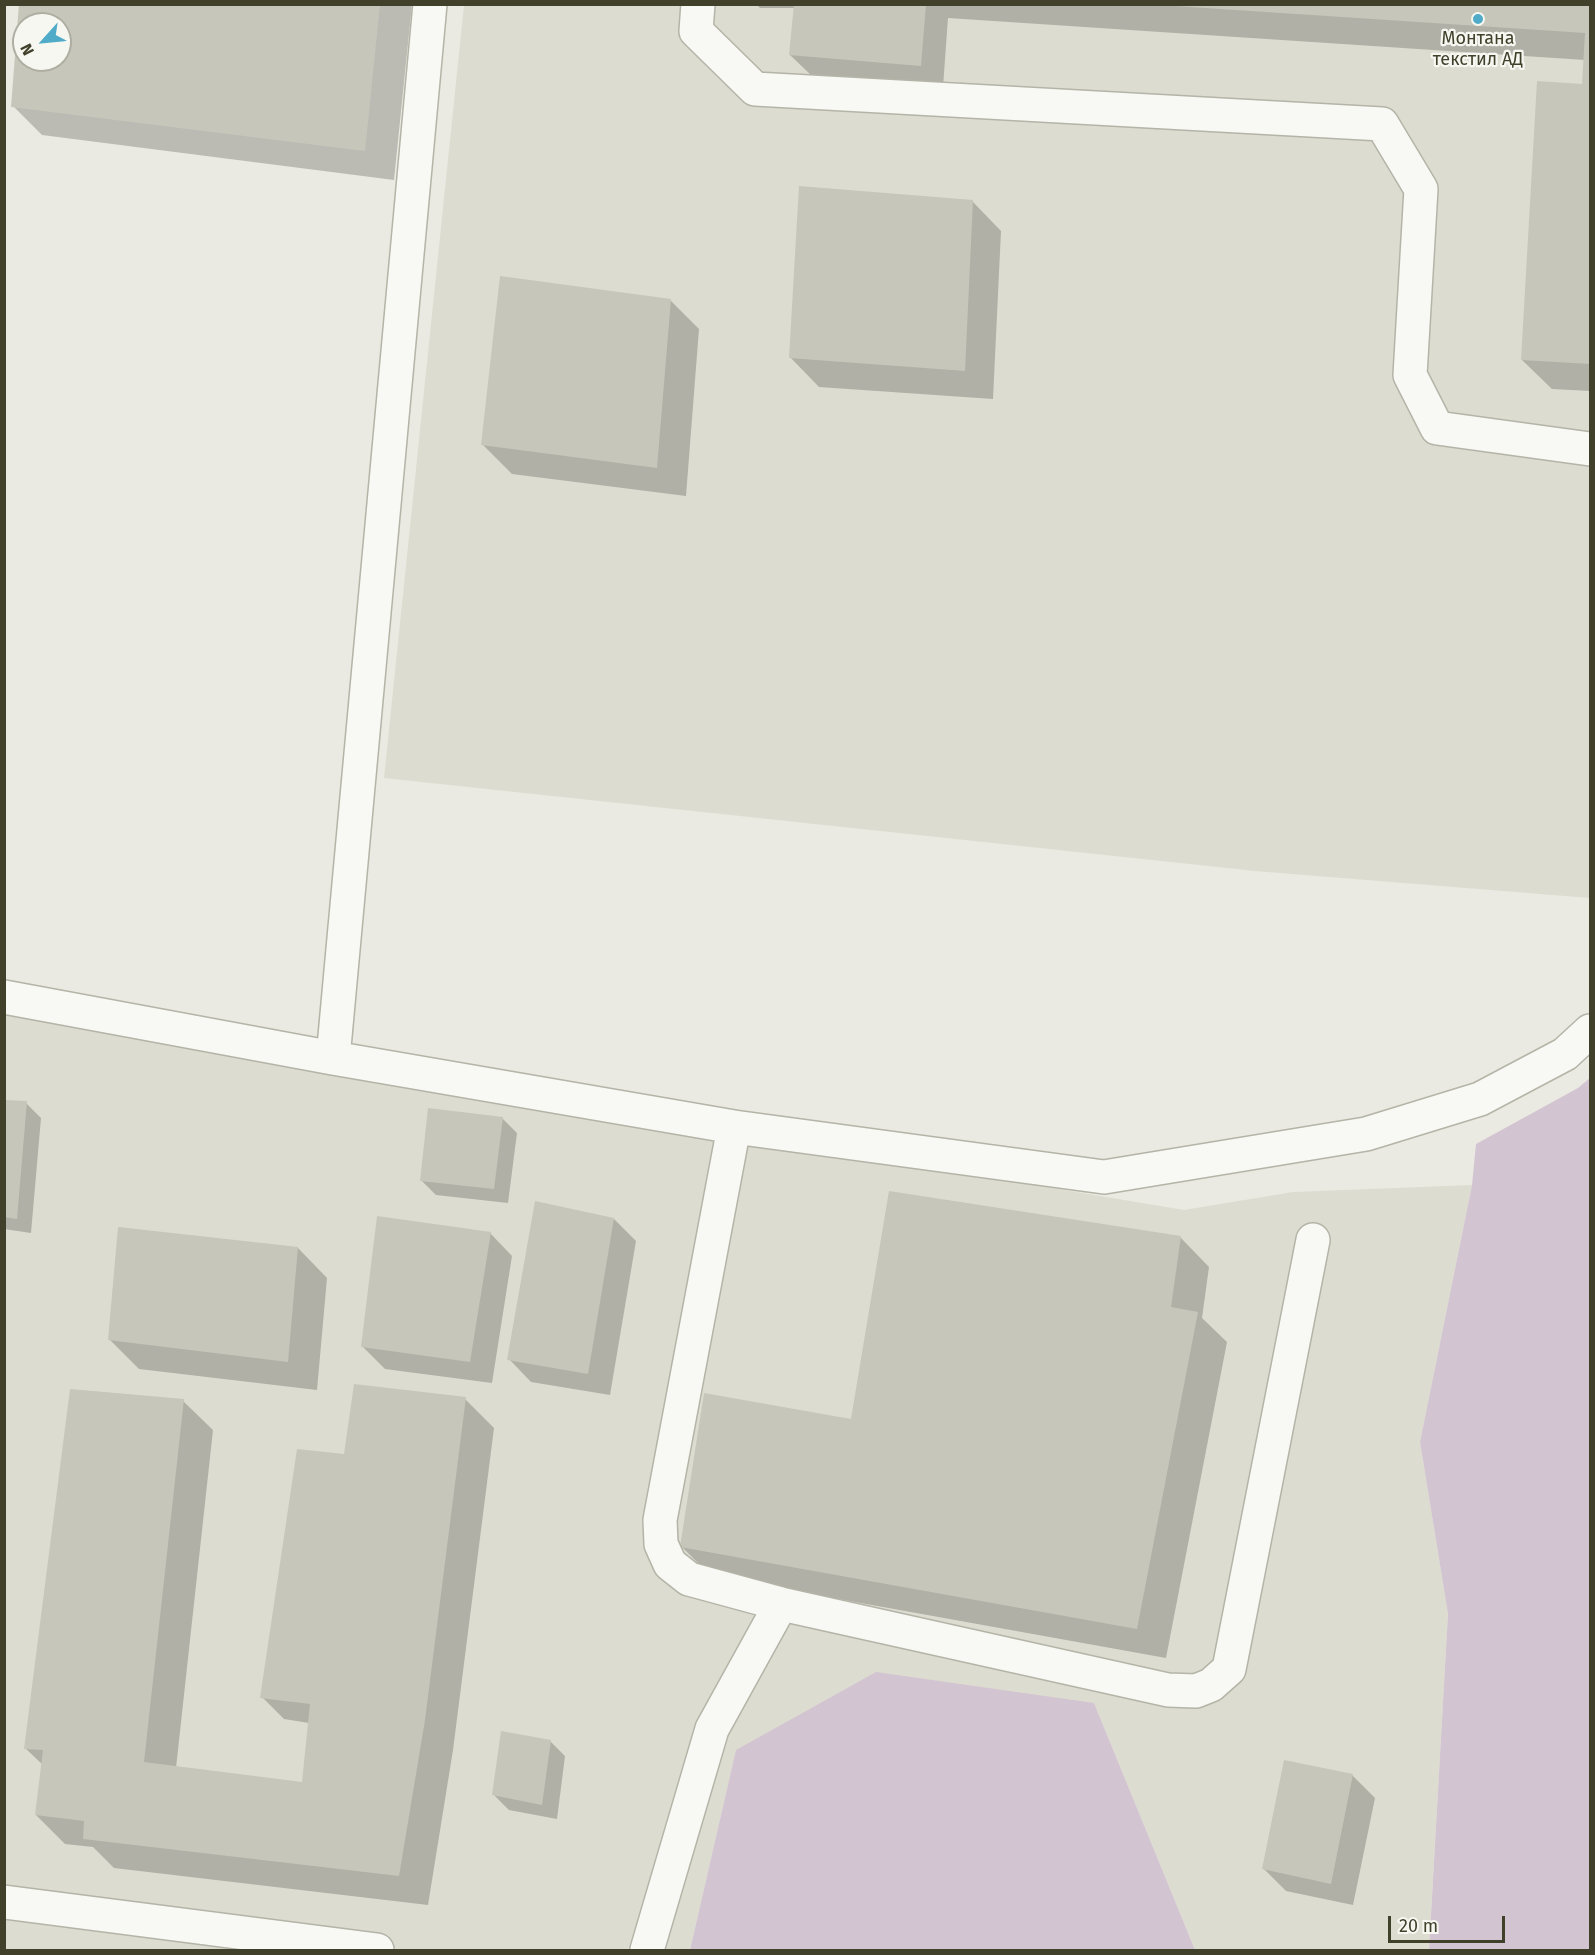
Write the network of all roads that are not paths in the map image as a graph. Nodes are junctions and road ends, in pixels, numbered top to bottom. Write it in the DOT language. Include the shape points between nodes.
graph roads {
  1 [pos="430,4"];
  2 [pos="698,4"];
  3 [pos="1590,448"];
  4 [pos="4,997"];
  5 [pos="1590,1031"];
  6 [pos="333,1058"];
  7 [pos="734,1127"];
  8 [pos="1313,1240"];
  9 [pos="781,1604"];
  10 [pos="4,1902"];
  11 [pos="377,1950"];
  12 [pos="647,1950"];
  1 -- 6 [label="lane"];
  2 -- 3 [label="lane" via="696,31 755,89 1382,124 1421,189 1410,375 1437,428"];
  4 -- 6 [label="lane"];
  5 -- 7 [label="lane" via="1565,1053 1480,1099 1366,1134 1104,1177"];
  6 -- 7 [label="lane"];
  7 -- 9 [label="lane" via="660,1520 662,1544 670,1564 689,1579"];
  8 -- 9 [label="lane" via="1229,1669 1211,1685 1196,1691 1168,1690"];
  9 -- 12 [label="lane" via="712,1729"];
  10 -- 11 [label="lane"];
}
